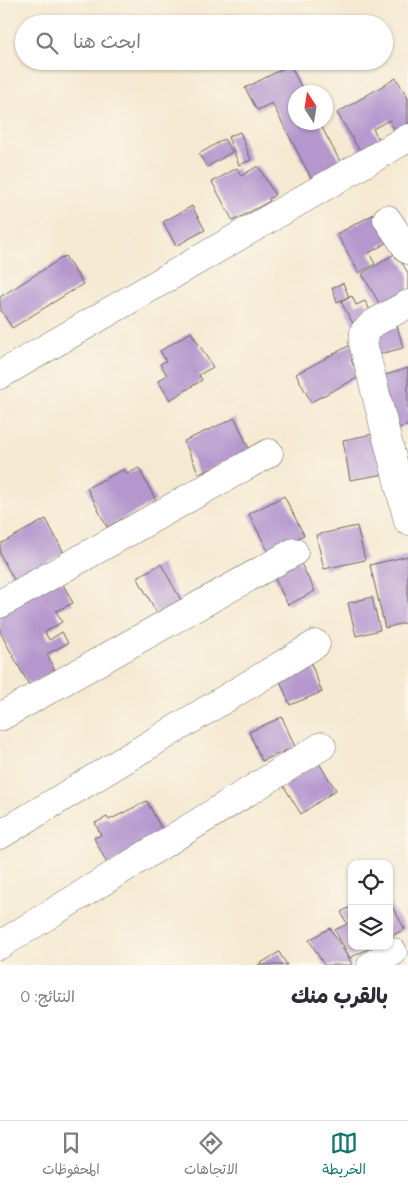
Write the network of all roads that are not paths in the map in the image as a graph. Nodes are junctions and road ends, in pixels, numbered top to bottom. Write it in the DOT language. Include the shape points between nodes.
graph roads {
  1 [pos="408,138"];
  2 [pos="387,219"];
  3 [pos="408,250"];
  4 [pos="408,304"];
  5 [pos="0,375"];
  6 [pos="269,453"];
  7 [pos="408,521"];
  8 [pos="294,552"];
  9 [pos="0,604"];
  10 [pos="316,644"];
  11 [pos="0,717"];
  12 [pos="322,746"];
  13 [pos="0,835"];
  14 [pos="0,945"];
  15 [pos="0,956"];
  16 [pos="6,965"];
  1 -- 5 [label="street"];
  2 -- 3 [label="street"];
  4 -- 7 [label="street" via="374,322 364,332 363,342"];
  6 -- 9 [label="street"];
  8 -- 11 [label="street"];
  10 -- 13 [label="street"];
  12 -- 14 [label="street"];
  15 -- 16 [label="street"];
}
